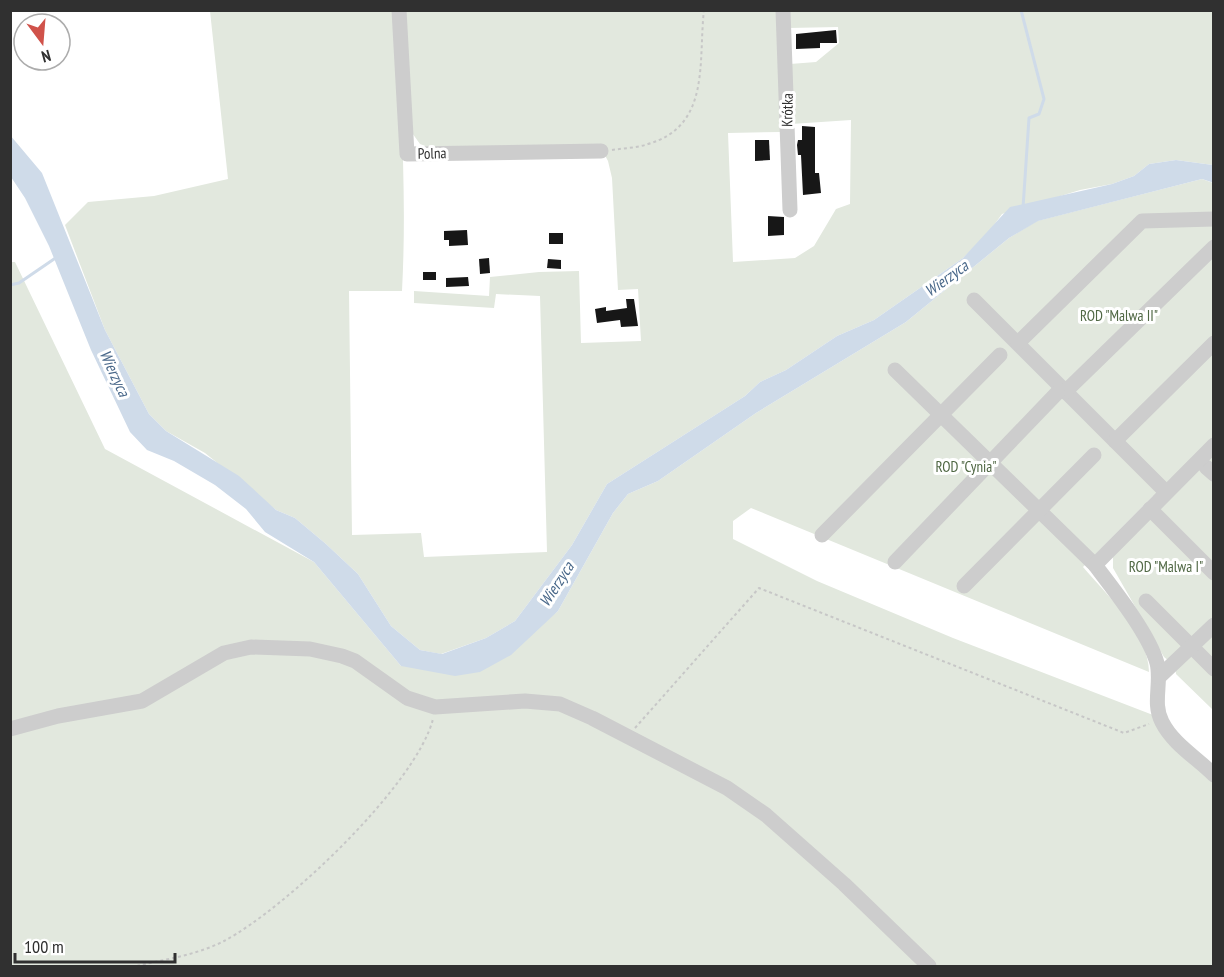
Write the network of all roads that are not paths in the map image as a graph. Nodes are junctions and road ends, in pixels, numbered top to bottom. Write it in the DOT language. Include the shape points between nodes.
graph roads {
  1 [pos="399,10"];
  2 [pos="783,10"];
  3 [pos="601,151"];
  4 [pos="790,210"];
  5 [pos="1214,219"];
  6 [pos="1214,247"];
  7 [pos="974,300"];
  8 [pos="1018,343"];
  9 [pos="1214,343"];
  10 [pos="1000,355"];
  11 [pos="895,370"];
  12 [pos="1061,392"];
  13 [pos="940,416"];
  14 [pos="1115,441"];
  15 [pos="1214,445"];
  16 [pos="1094,454"];
  17 [pos="989,463"];
  18 [pos="1166,492"];
  19 [pos="1150,509"];
  20 [pos="1038,512"];
  21 [pos="822,535"];
  22 [pos="895,562"];
  23 [pos="1092,563"];
  24 [pos="1214,573"];
  25 [pos="964,586"];
  26 [pos="1146,601"];
  27 [pos="1214,625"];
  28 [pos="1191,647"];
  29 [pos="1214,669"];
  30 [pos="1159,677"];
  31 [pos="10,729"];
  32 [pos="1214,775"];
  33 [pos="929,966"];
  1 -- 3 [label="street, Polna" via="407,154"];
  2 -- 4 [label="street, Krótka"];
  5 -- 8 [label="street" via="1142,221"];
  6 -- 12 [label="street"];
  7 -- 8 [label="street"];
  8 -- 12 [label="street"];
  9 -- 14 [label="street"];
  10 -- 13 [label="street"];
  11 -- 13 [label="street"];
  12 -- 14 [label="street"];
  12 -- 17 [label="street"];
  13 -- 17 [label="street"];
  13 -- 21 [label="street"];
  14 -- 18 [label="street"];
  15 -- 18 [label="street"];
  16 -- 20 [label="street"];
  17 -- 20 [label="street"];
  17 -- 22 [label="street"];
  18 -- 19 [label="street"];
  19 -- 23 [label="street"];
  19 -- 24 [label="street"];
  20 -- 23 [label="street"];
  20 -- 25 [label="street"];
  23 -- 30 [label="street" via="1143,636 1156,661"];
  26 -- 28 [label="street"];
  27 -- 28 [label="street"];
  28 -- 29 [label="street"];
  28 -- 30 [label="street"];
  30 -- 32 [label="street" via="1157,701 1161,720 1175,740"];
  31 -- 33 [label="street" via="142,701 224,653 251,647 310,649 342,656 407,698 435,707 543,701 574,710 727,788 766,815"];
}
